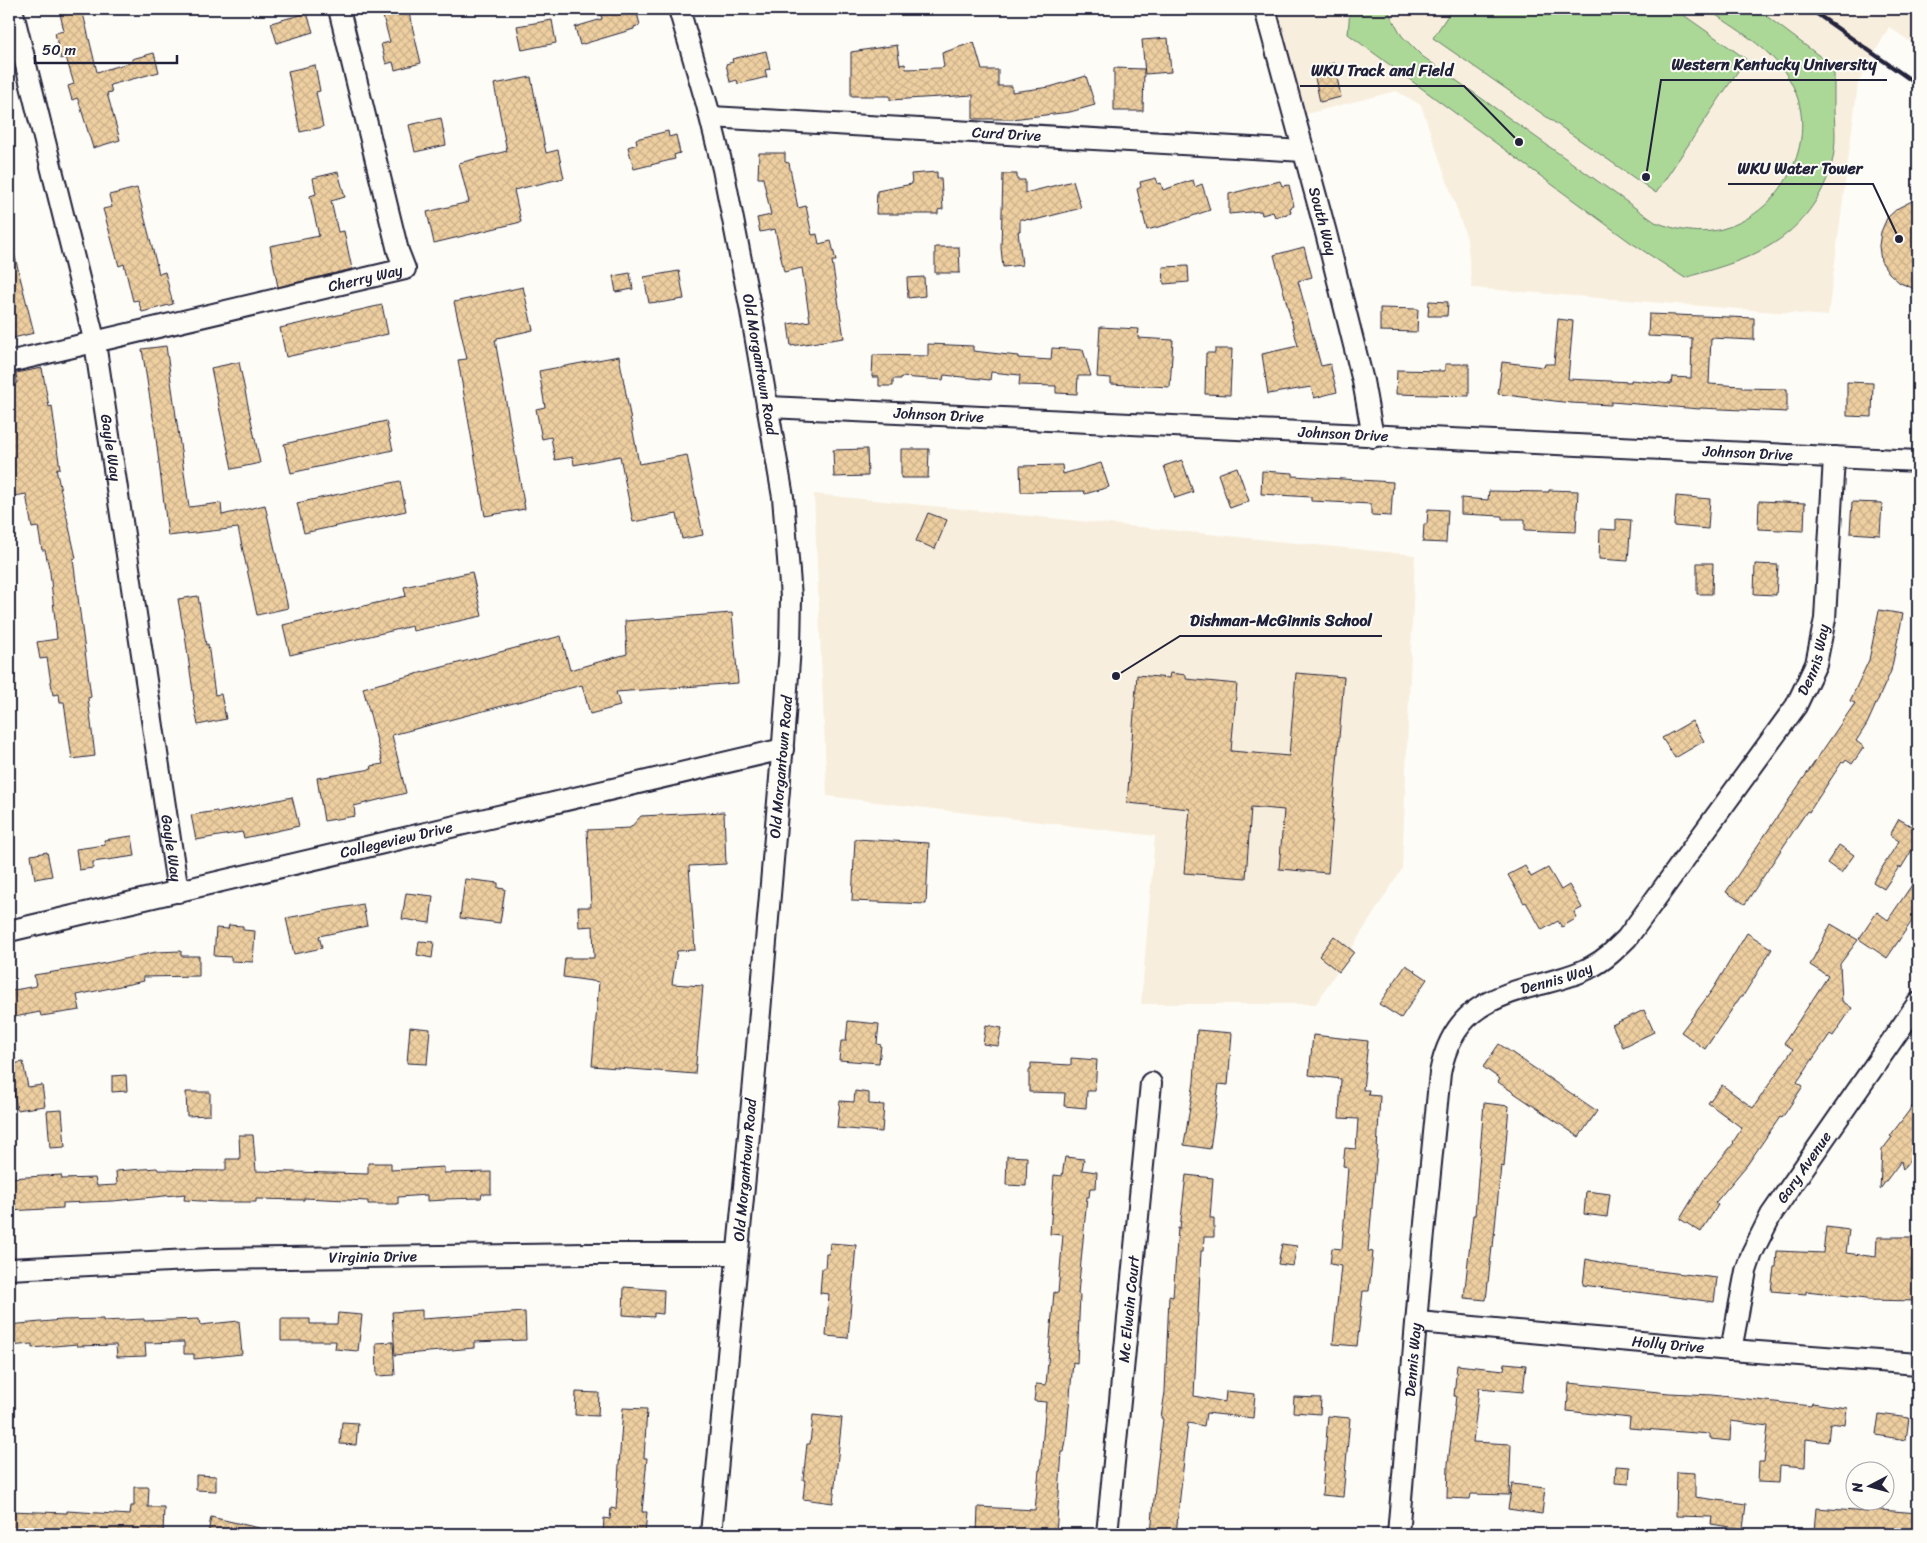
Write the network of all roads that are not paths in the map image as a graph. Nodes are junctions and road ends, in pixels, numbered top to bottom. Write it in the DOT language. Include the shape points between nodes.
graph roads {
  1 [pos="12,9"];
  2 [pos="340,9"];
  3 [pos="679,9"];
  4 [pos="1265,9"];
  5 [pos="710,117"];
  6 [pos="1304,151"];
  7 [pos="96,342"];
  8 [pos="9,362"];
  9 [pos="769,407"];
  10 [pos="1373,437"];
  11 [pos="1834,457"];
  12 [pos="1918,461"];
  13 [pos="783,748"];
  14 [pos="178,892"];
  15 [pos="9,931"];
  16 [pos="1918,1003"];
  17 [pos="1151,1083"];
  18 [pos="737,1254"];
  19 [pos="9,1269"];
  20 [pos="1418,1322"];
  21 [pos="1731,1350"];
  22 [pos="1918,1364"];
  23 [pos="711,1534"];
  24 [pos="1107,1534"];
  25 [pos="1398,1534"];
  1 -- 7 [label="street, Gayle Way"];
  2 -- 7 [label="street, Cherry Way" via="405,269"];
  3 -- 5 [label="street, Old Morgantown Road"];
  4 -- 6 [label="street, South Way"];
  5 -- 6 [label="street, Curd Drive"];
  5 -- 9 [label="street, Old Morgantown Road" via="731,206"];
  6 -- 10 [label="street, South Way" via="1360,372"];
  7 -- 8 [label="street"];
  7 -- 14 [label="street, Gayle Way"];
  9 -- 10 [label="street, Johnson Drive"];
  9 -- 13 [label="street, Old Morgantown Road" via="783,498 790,597"];
  10 -- 11 [label="street, Johnson Drive"];
  11 -- 12 [label="street, Johnson Drive"];
  11 -- 20 [label="street, Dennis Way" via="1825,619 1816,664 1796,706 1627,938 1591,967 1484,1004 1467,1017 1449,1042 1440,1073"];
  13 -- 14 [label="street, Collegeview Drive"];
  13 -- 18 [label="street, Old Morgantown Road"];
  14 -- 15 [label="street, Collegeview Drive"];
  16 -- 21 [label="street, Gary Avenue" via="1771,1215 1746,1271"];
  17 -- 24 [label="street, Mc Elwain Court"];
  18 -- 19 [label="street, Virginia Drive" via="210,1259"];
  18 -- 23 [label="street, Old Morgantown Road"];
  20 -- 21 [label="street, Holly Drive"];
  20 -- 25 [label="street, Dennis Way"];
  21 -- 22 [label="street, Holly Drive"];
}
